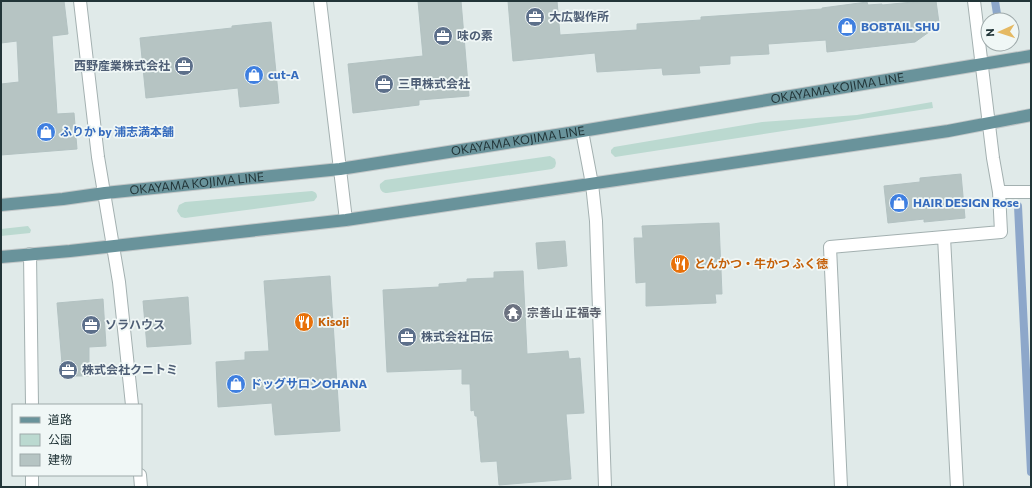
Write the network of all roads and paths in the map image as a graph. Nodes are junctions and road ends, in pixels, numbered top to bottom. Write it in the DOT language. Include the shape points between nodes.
graph roads {
  1 [pos="80,1"];
  2 [pos="320,1"];
  3 [pos="974,1"];
  4 [pos="1031,56"];
  5 [pos="982,64"];
  6 [pos="1031,115"];
  7 [pos="989,124"];
  8 [pos="582,131"];
  9 [pos="340,169"];
  10 [pos="592,184"];
  11 [pos="999,192"];
  12 [pos="1031,192"];
  13 [pos="105,193"];
  14 [pos="1,205"];
  15 [pos="346,220"];
  16 [pos="944,237"];
  17 [pos="113,246"];
  18 [pos="30,254"];
  19 [pos="1,257"];
  20 [pos="32,404"];
  21 [pos="132,404"];
  22 [pos="32,476"];
  23 [pos="140,476"];
  24 [pos="32,487"];
  25 [pos="141,487"];
  26 [pos="605,487"];
  27 [pos="841,487"];
  28 [pos="957,487"];
  1 -- 13 [label="street" via="98,157"];
  2 -- 9 [label="street"];
  3 -- 5 [label="street"];
  4 -- 5 [label="main road, OKAYAMA KOJIMA LINE"];
  5 -- 7 [label="street"];
  5 -- 8 [label="main road, OKAYAMA KOJIMA LINE"];
  6 -- 7 [label="main road"];
  7 -- 10 [label="main road"];
  7 -- 11 [label="street"];
  8 -- 9 [label="main road, OKAYAMA KOJIMA LINE"];
  8 -- 10 [label="street"];
  9 -- 13 [label="main road, OKAYAMA KOJIMA LINE"];
  9 -- 15 [label="street"];
  10 -- 15 [label="main road"];
  10 -- 26 [label="street" via="596,222"];
  11 -- 12 [label="street"];
  11 -- 16 [label="street" via="1001,232"];
  13 -- 14 [label="main road, OKAYAMA KOJIMA LINE"];
  13 -- 17 [label="street"];
  15 -- 17 [label="main road"];
  16 -- 27 [label="street" via="830,247"];
  16 -- 28 [label="street"];
  17 -- 18 [label="main road"];
  17 -- 21 [label="street"];
  18 -- 19 [label="main road"];
  18 -- 20 [label="street"];
  22 -- 24 [label="street"];
  23 -- 25 [label="street"];
}
